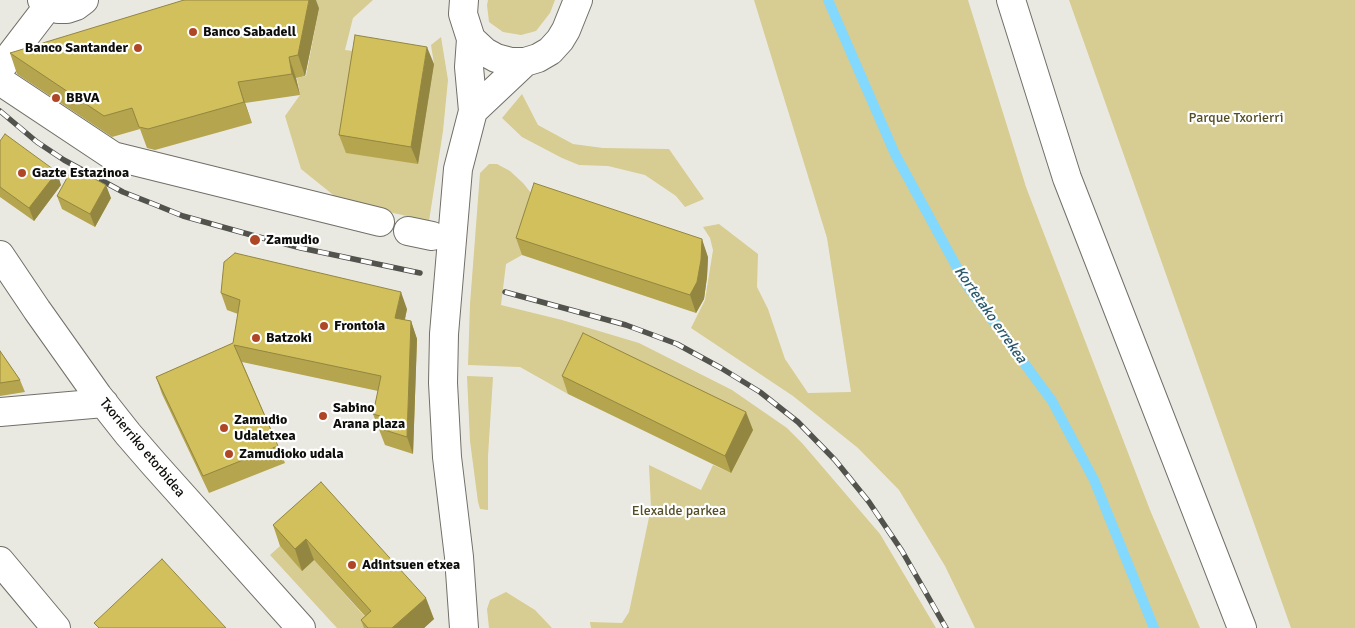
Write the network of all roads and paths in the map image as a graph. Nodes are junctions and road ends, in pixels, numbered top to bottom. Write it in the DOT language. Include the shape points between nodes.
graph roads {
  1 [pos="84,0"];
  2 [pos="578,0"];
  3 [pos="1011,0"];
  4 [pos="46,3"];
  5 [pos="460,13"];
  6 [pos="525,62"];
  7 [pos="1,70"];
  8 [pos="473,112"];
  9 [pos="380,222"];
  10 [pos="0,255"];
  11 [pos="104,403"];
  12 [pos="0,412"];
  13 [pos="0,561"];
  14 [pos="56,628"];
  15 [pos="301,628"];
  16 [pos="464,628"];
  17 [pos="1242,628"];
  1 -- 4 [label="street" via="67,9"];
  2 -- 6 [label="street" via="560,40 550,51"];
  3 -- 17 [label="street" via="1067,178"];
  4 -- 7 [label="street"];
  5 -- 6 [label="street" via="485,52 510,62"];
  5 -- 8 [label="street"];
  6 -- 8 [label="street"];
  7 -- 9 [label="street" via="113,156"];
  8 -- 16 [label="street" via="458,169 442,383"];
  10 -- 11 [label="street, Txorierriko etorbidea"];
  11 -- 12 [label="street"];
  11 -- 15 [label="street, Txorierriko etorbidea" via="154,464"];
  13 -- 14 [label="street"];
}
